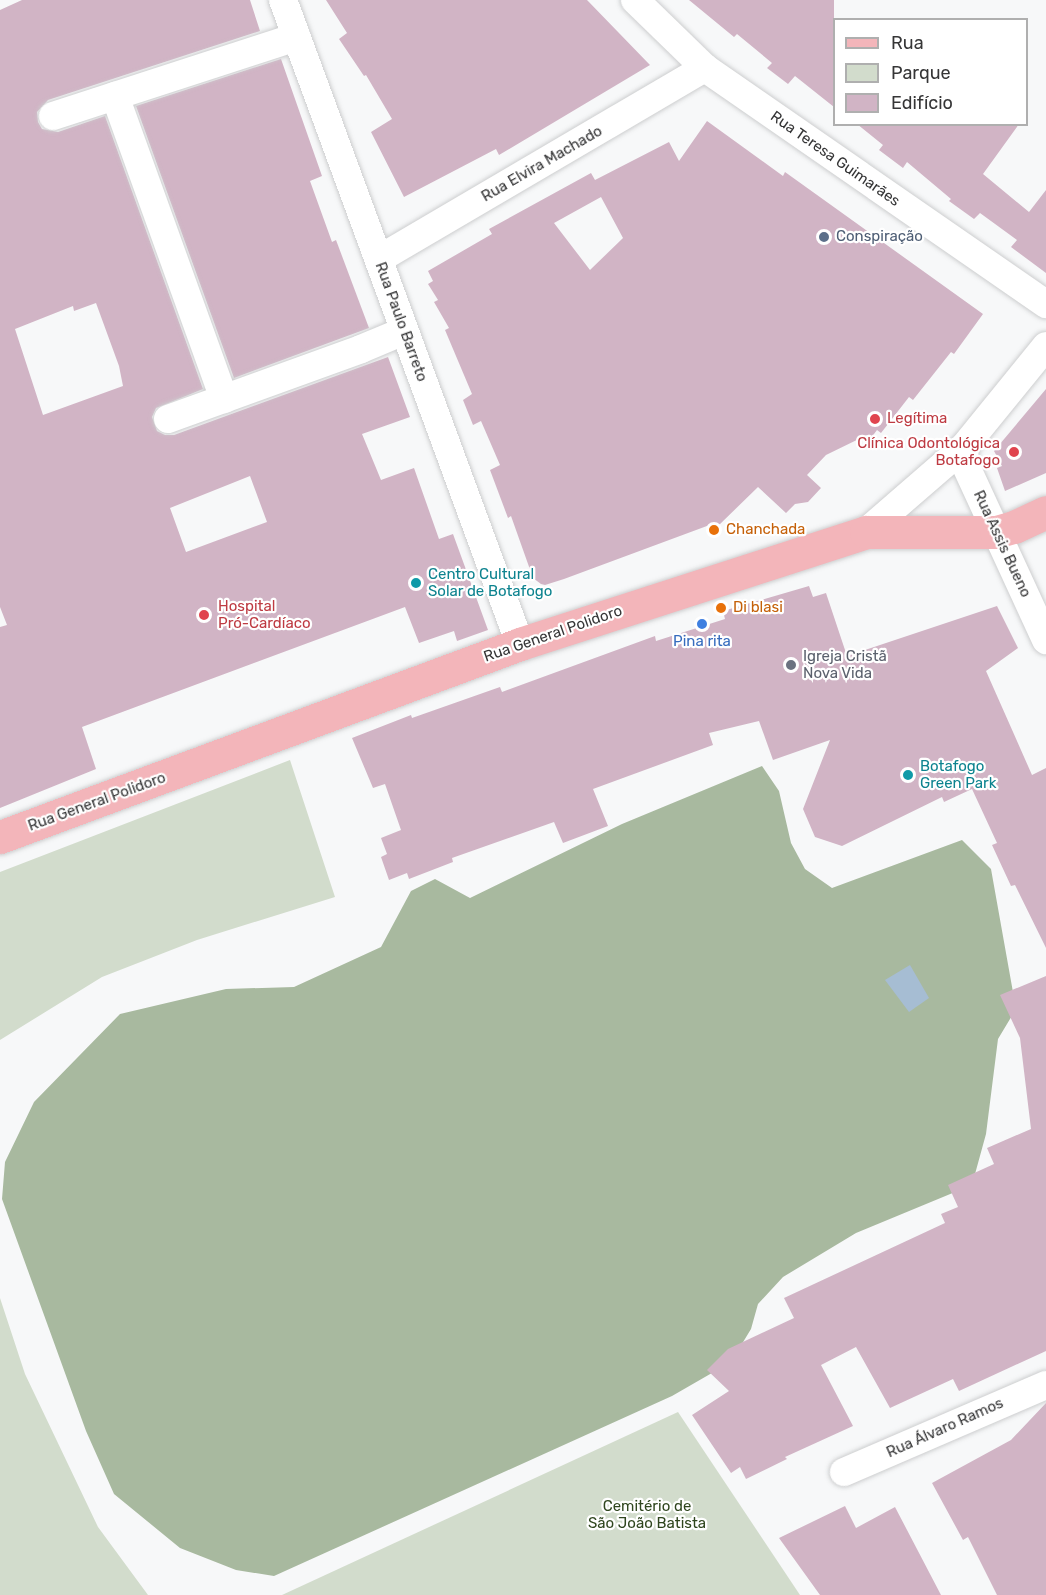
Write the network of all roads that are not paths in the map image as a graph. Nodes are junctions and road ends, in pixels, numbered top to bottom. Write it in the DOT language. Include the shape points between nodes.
graph roads {
  1 [pos="283,0"];
  2 [pos="635,0"];
  3 [pos="296,37"];
  4 [pos="705,68"];
  5 [pos="115,96"];
  6 [pos="53,117"];
  7 [pos="379,259"];
  8 [pos="1046,304"];
  9 [pos="404,331"];
  10 [pos="1046,346"];
  11 [pos="224,399"];
  12 [pos="168,419"];
  13 [pos="964,447"];
  14 [pos="1046,512"];
  15 [pos="866,532"];
  16 [pos="996,532"];
  17 [pos="1046,640"];
  18 [pos="520,644"];
  19 [pos="0,837"];
  20 [pos="1046,1385"];
  21 [pos="844,1472"];
  1 -- 3 [label="street, Rua Paulo Barreto"];
  2 -- 4 [label="street, Rua Teresa Guimarães"];
  3 -- 5 [label="street"];
  3 -- 7 [label="street, Rua Paulo Barreto"];
  4 -- 7 [label="street, Rua Elvira Machado"];
  4 -- 8 [label="street, Rua Teresa Guimarães"];
  5 -- 6 [label="street"];
  5 -- 11 [label="street"];
  7 -- 9 [label="street, Rua Paulo Barreto"];
  9 -- 11 [label="street"];
  9 -- 18 [label="street, Rua Paulo Barreto"];
  10 -- 13 [label="street, Rua General Polidoro"];
  11 -- 12 [label="street"];
  13 -- 15 [label="street, Rua General Polidoro"];
  13 -- 16 [label="street, Rua Assis Bueno" via="965,464"];
  14 -- 16 [label="main road"];
  15 -- 16 [label="main road"];
  15 -- 18 [label="main road, Rua General Polidoro"];
  16 -- 17 [label="street, Rua Assis Bueno"];
  18 -- 19 [label="main road, Rua General Polidoro"];
  20 -- 21 [label="street, Rua Álvaro Ramos"];
}
